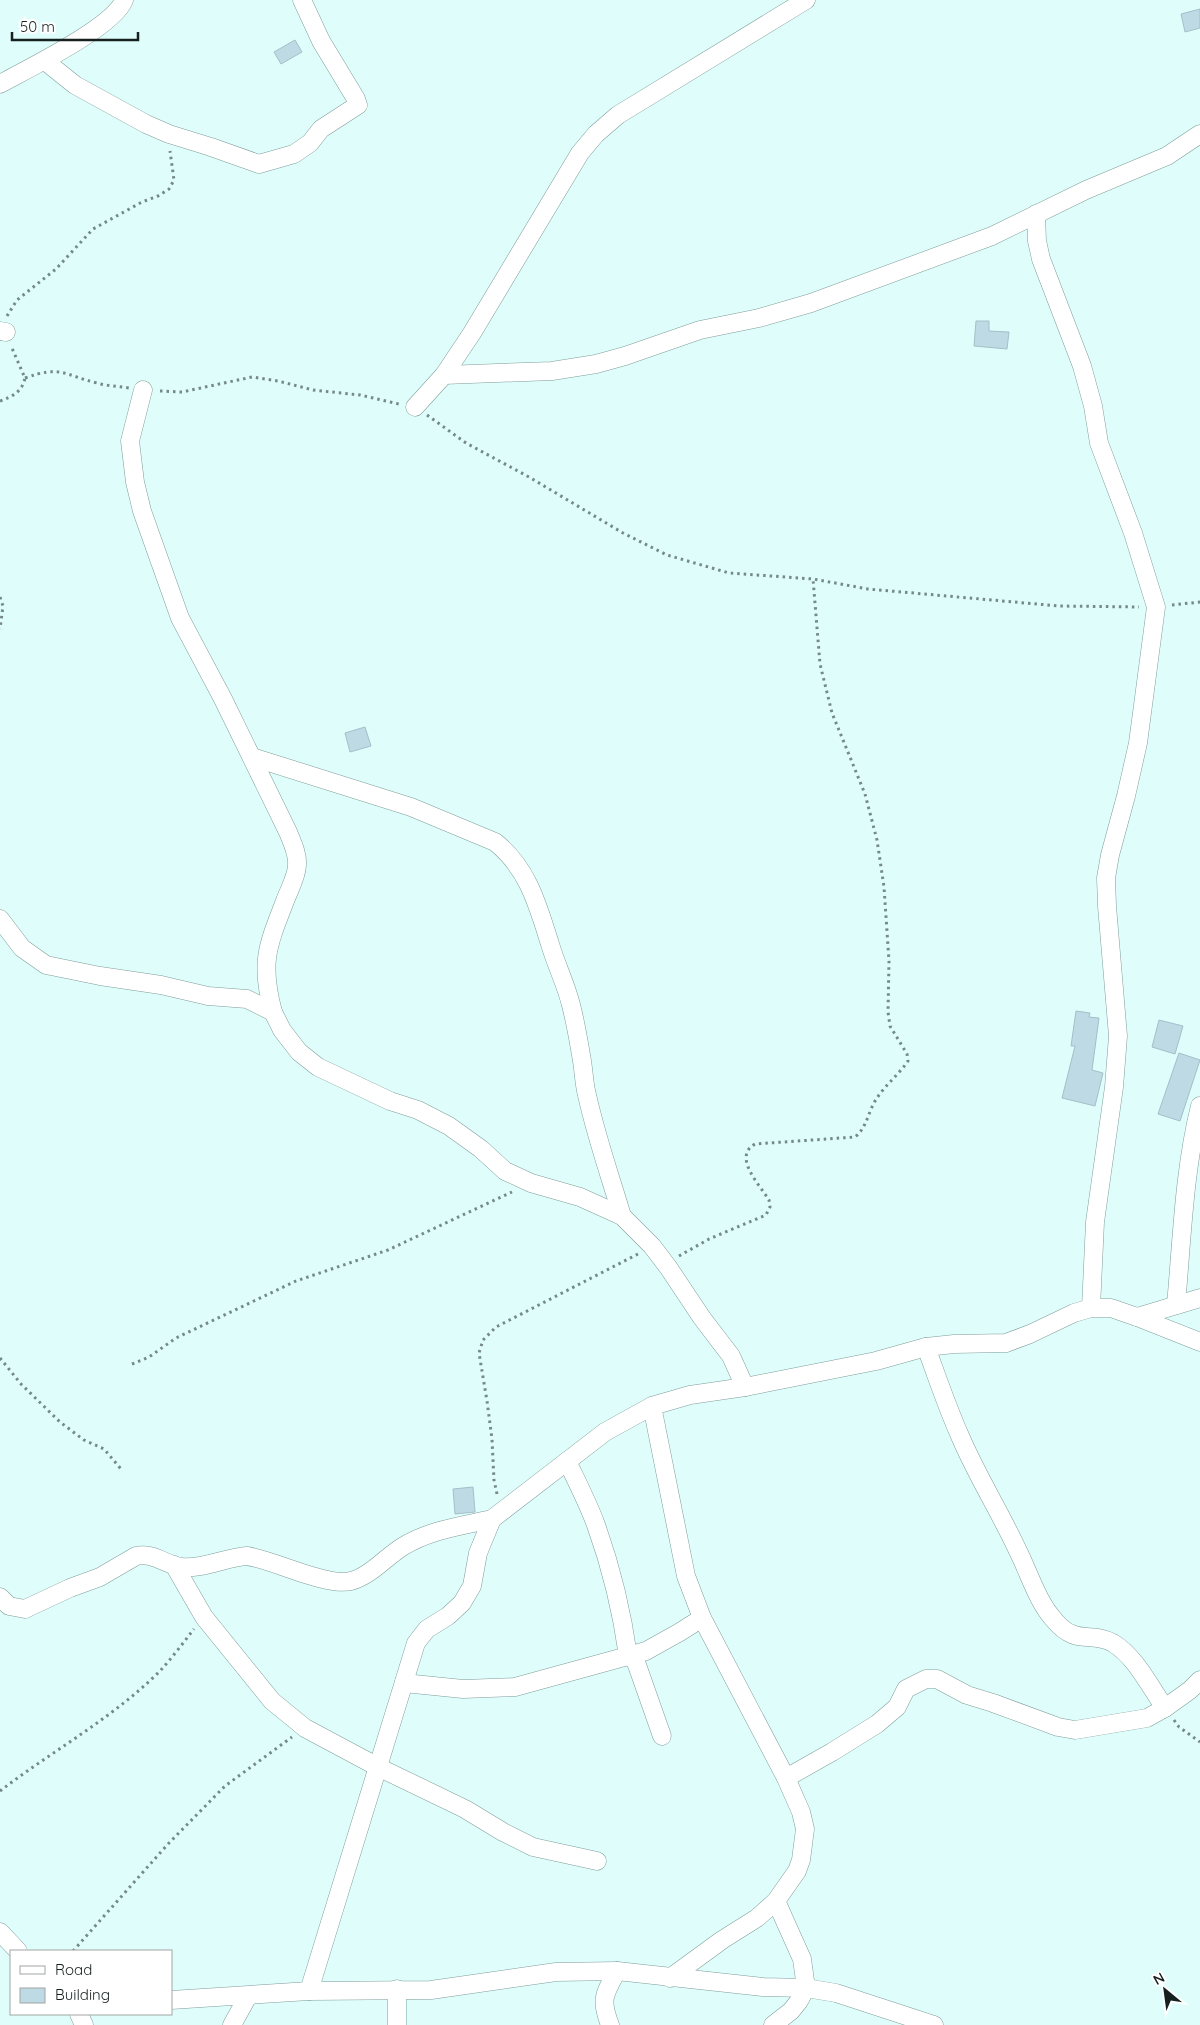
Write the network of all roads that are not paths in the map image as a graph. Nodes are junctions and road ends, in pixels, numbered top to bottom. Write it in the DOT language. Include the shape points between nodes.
graph roads {
  1 [pos="124,0"];
  2 [pos="302,0"];
  3 [pos="806,0"];
  4 [pos="44,61"];
  5 [pos="0,84"];
  6 [pos="1200,134"];
  7 [pos="1036,214"];
  8 [pos="444,375"];
  9 [pos="143,390"];
  10 [pos="415,407"];
  11 [pos="252,757"];
  12 [pos="0,919"];
  13 [pos="273,1012"];
  14 [pos="1200,1106"];
  15 [pos="622,1216"];
  16 [pos="1200,1298"];
  17 [pos="1176,1305"];
  18 [pos="1091,1308"];
  19 [pos="1138,1317"];
  20 [pos="1200,1342"];
  21 [pos="926,1348"];
  22 [pos="745,1387"];
  23 [pos="652,1406"];
  24 [pos="567,1462"];
  25 [pos="499,1514"];
  26 [pos="174,1565"];
  27 [pos="0,1597"];
  28 [pos="702,1618"];
  29 [pos="630,1656"];
  30 [pos="1200,1680"];
  31 [pos="404,1683"];
  32 [pos="1165,1708"];
  33 [pos="662,1736"];
  34 [pos="378,1767"];
  35 [pos="786,1778"];
  36 [pos="597,1861"];
  37 [pos="776,1901"];
  38 [pos="0,1932"];
  39 [pos="17,1950"];
  40 [pos="617,1971"];
  41 [pos="670,1978"];
  42 [pos="806,1988"];
  43 [pos="398,1989"];
  44 [pos="310,1992"];
  45 [pos="248,1996"];
  46 [pos="172,2000"];
  47 [pos="232,2025"];
  48 [pos="397,2025"];
  49 [pos="610,2025"];
  50 [pos="773,2025"];
  51 [pos="934,2025"];
  1 -- 4 [label="street" via="106,22"];
  2 -- 4 [label="street" via="321,41 358,105 321,130 294,154 267,164 252,163 169,134 75,85"];
  3 -- 8 [label="street" via="618,115 596,134 563,180"];
  4 -- 5 [label="street"];
  6 -- 7 [label="street" via="1167,156"];
  7 -- 8 [label="street" via="992,236 811,303 700,330 625,356 552,371"];
  7 -- 18 [label="street" via="1041,259 1082,366 1099,443 1133,533 1156,607 1135,759 1106,878 1118,1036 1095,1222"];
  8 -- 10 [label="street"];
  9 -- 11 [label="street" via="130,441 134,482 142,511 180,618"];
  11 -- 13 [label="street" via="288,832 298,866 271,935 265,965"];
  11 -- 15 [label="street" via="411,807 495,842 519,866 538,902 566,988 586,1092"];
  12 -- 13 [label="street" via="22,948 46,965 208,996 247,999"];
  13 -- 15 [label="street" via="299,1052 318,1067 448,1126 505,1171 531,1184 580,1198"];
  14 -- 17 [label="street" via="1194,1129"];
  15 -- 22 [label="street" via="668,1267 731,1356"];
  16 -- 17 [label="street"];
  17 -- 19 [label="street"];
  18 -- 19 [label="street" via="1110,1308"];
  18 -- 21 [label="street" via="1074,1312 1006,1343"];
  19 -- 20 [label="street"];
  21 -- 22 [label="street"];
  21 -- 32 [label="street" via="959,1435 1044,1607 1066,1633 1101,1639 1123,1652"];
  22 -- 23 [label="street" via="690,1395"];
  23 -- 24 [label="street" via="605,1432"];
  23 -- 28 [label="street" via="686,1576"];
  24 -- 25 [label="street"];
  24 -- 29 [label="street" via="596,1525 616,1590"];
  25 -- 26 [label="street" via="420,1538 350,1581 327,1580 247,1556 187,1568"];
  25 -- 31 [label="street" via="478,1554 472,1586 456,1609 420,1635"];
  26 -- 27 [label="street" via="142,1554 100,1577 25,1609 9,1606"];
  26 -- 34 [label="street" via="204,1617 272,1701 305,1728"];
  28 -- 29 [label="street" via="672,1637"];
  28 -- 35 [label="street"];
  29 -- 31 [label="street" via="515,1687 463,1689"];
  29 -- 33 [label="street" via="637,1665"];
  30 -- 32 [label="street"];
  31 -- 34 [label="street"];
  32 -- 35 [label="street" via="1147,1718 1075,1730 967,1695 938,1679 926,1679 906,1689 897,1707 877,1724"];
  34 -- 36 [label="street" via="465,1809 533,1847"];
  34 -- 44 [label="street"];
  35 -- 37 [label="street" via="801,1812 804,1829 797,1871"];
  37 -- 41 [label="street" via="757,1918"];
  37 -- 42 [label="street" via="802,1958"];
  38 -- 39 [label="street"];
  40 -- 41 [label="street"];
  40 -- 43 [label="street" via="556,1972 431,1990"];
  40 -- 49 [label="street" via="604,2002"];
  41 -- 42 [label="street"];
  42 -- 50 [label="street" via="799,2001"];
  42 -- 51 [label="street" via="836,1993"];
  43 -- 44 [label="street"];
  43 -- 48 [label="street"];
  44 -- 45 [label="street"];
  45 -- 46 [label="street"];
  45 -- 47 [label="street"];
}
